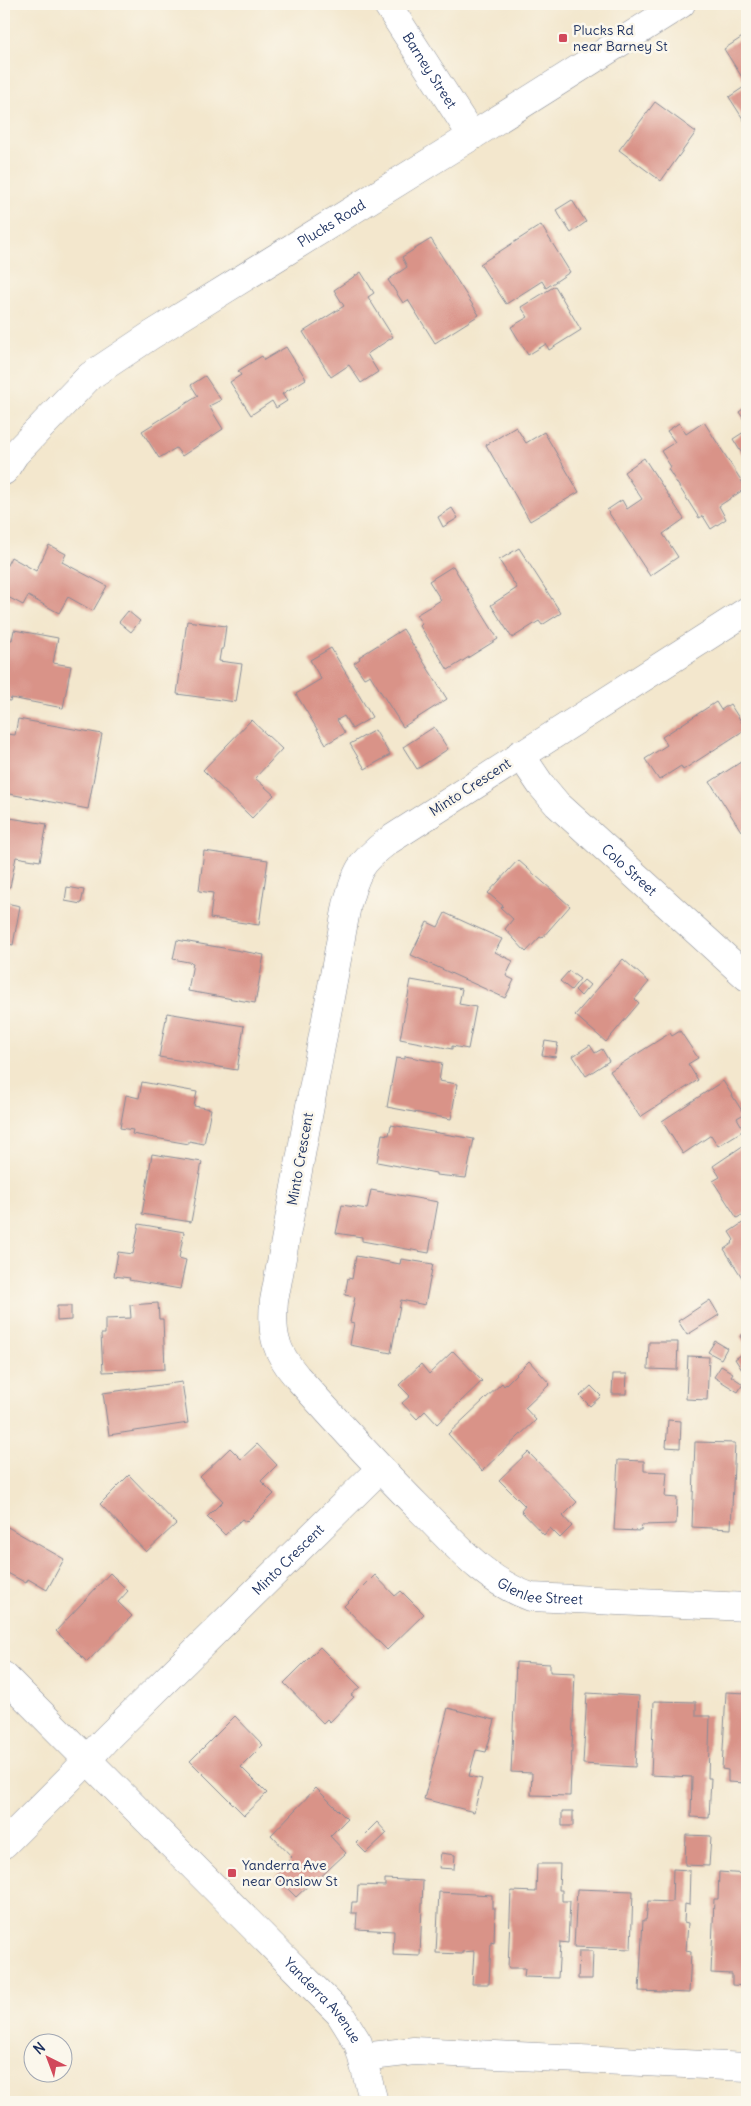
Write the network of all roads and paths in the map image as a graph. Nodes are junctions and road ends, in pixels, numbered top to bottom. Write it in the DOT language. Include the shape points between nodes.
graph roads {
  1 [pos="387,4"];
  2 [pos="681,4"];
  3 [pos="472,136"];
  4 [pos="7,456"];
  5 [pos="747,610"];
  6 [pos="520,754"];
  7 [pos="747,977"];
  8 [pos="380,1469"];
  9 [pos="747,1607"];
  10 [pos="4,1676"];
  11 [pos="87,1760"];
  12 [pos="4,1844"];
  13 [pos="363,2057"];
  14 [pos="747,2067"];
  15 [pos="374,2102"];
  1 -- 3 [label="street, Barney Street"];
  2 -- 3 [label="street, Plucks Road"];
  3 -- 4 [label="street, Plucks Road" via="90,376"];
  5 -- 6 [label="street, Minto Crescent"];
  6 -- 7 [label="street, Colo Street" via="557,804"];
  6 -- 8 [label="street, Minto Crescent" via="372,853 354,879 347,905 272,1322 275,1343 284,1362"];
  8 -- 9 [label="street, Glenlee Street" via="472,1562 511,1590 531,1597"];
  8 -- 11 [label="street, Minto Crescent"];
  10 -- 11 [label="street, Yanderra Avenue"];
  11 -- 12 [label="street, Minto Crescent"];
  11 -- 13 [label="street, Yanderra Avenue" via="332,2005 352,2031"];
  13 -- 14 [label="street, Yanderra Avenue" via="414,2051"];
  13 -- 15 [label="street"];
}
